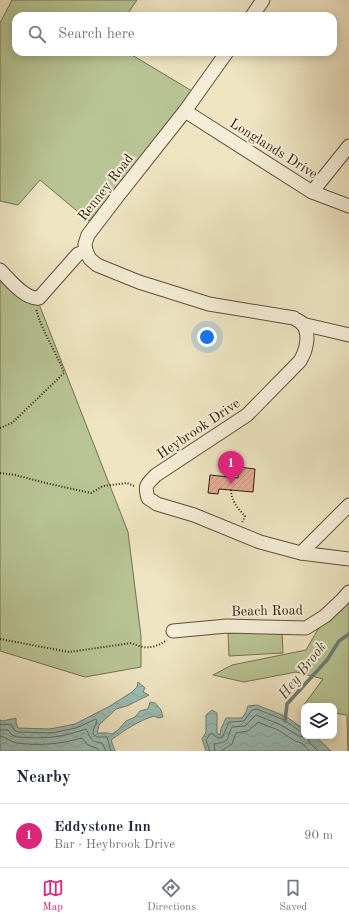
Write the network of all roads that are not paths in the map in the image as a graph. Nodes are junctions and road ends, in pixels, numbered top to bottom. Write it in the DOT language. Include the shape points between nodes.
graph roads {
  1 [pos="263,0"];
  2 [pos="255,12"];
  3 [pos="224,56"];
  4 [pos="185,111"];
  5 [pos="349,146"];
  6 [pos="312,192"];
  7 [pos="349,206"];
  8 [pos="86,250"];
  9 [pos="0,270"];
  10 [pos="302,324"];
  11 [pos="349,335"];
  12 [pos="349,505"];
  13 [pos="300,553"];
  14 [pos="349,559"];
  15 [pos="349,592"];
  16 [pos="173,631"];
  1 -- 2 [label="street"];
  3 -- 4 [label="street, Renney Road"];
  4 -- 6 [label="street, Longlands Drive"];
  4 -- 8 [label="street, Renney Road" via="88,235"];
  5 -- 6 [label="street"];
  6 -- 7 [label="street, Longlands Drive"];
  8 -- 9 [label="street" via="78,254 39,298 34,299 25,294"];
  8 -- 10 [label="street" via="90,259 97,265 139,282 209,304 294,318"];
  10 -- 11 [label="street"];
  10 -- 13 [label="street, Heybrook Drive" via="307,335 306,350 300,361 247,415 156,475 145,490 148,498 157,504 194,515 260,542"];
  12 -- 13 [label="street"];
  13 -- 14 [label="street"];
  15 -- 16 [label="street, Beach Road" via="325,616 306,628 227,626"];
}
